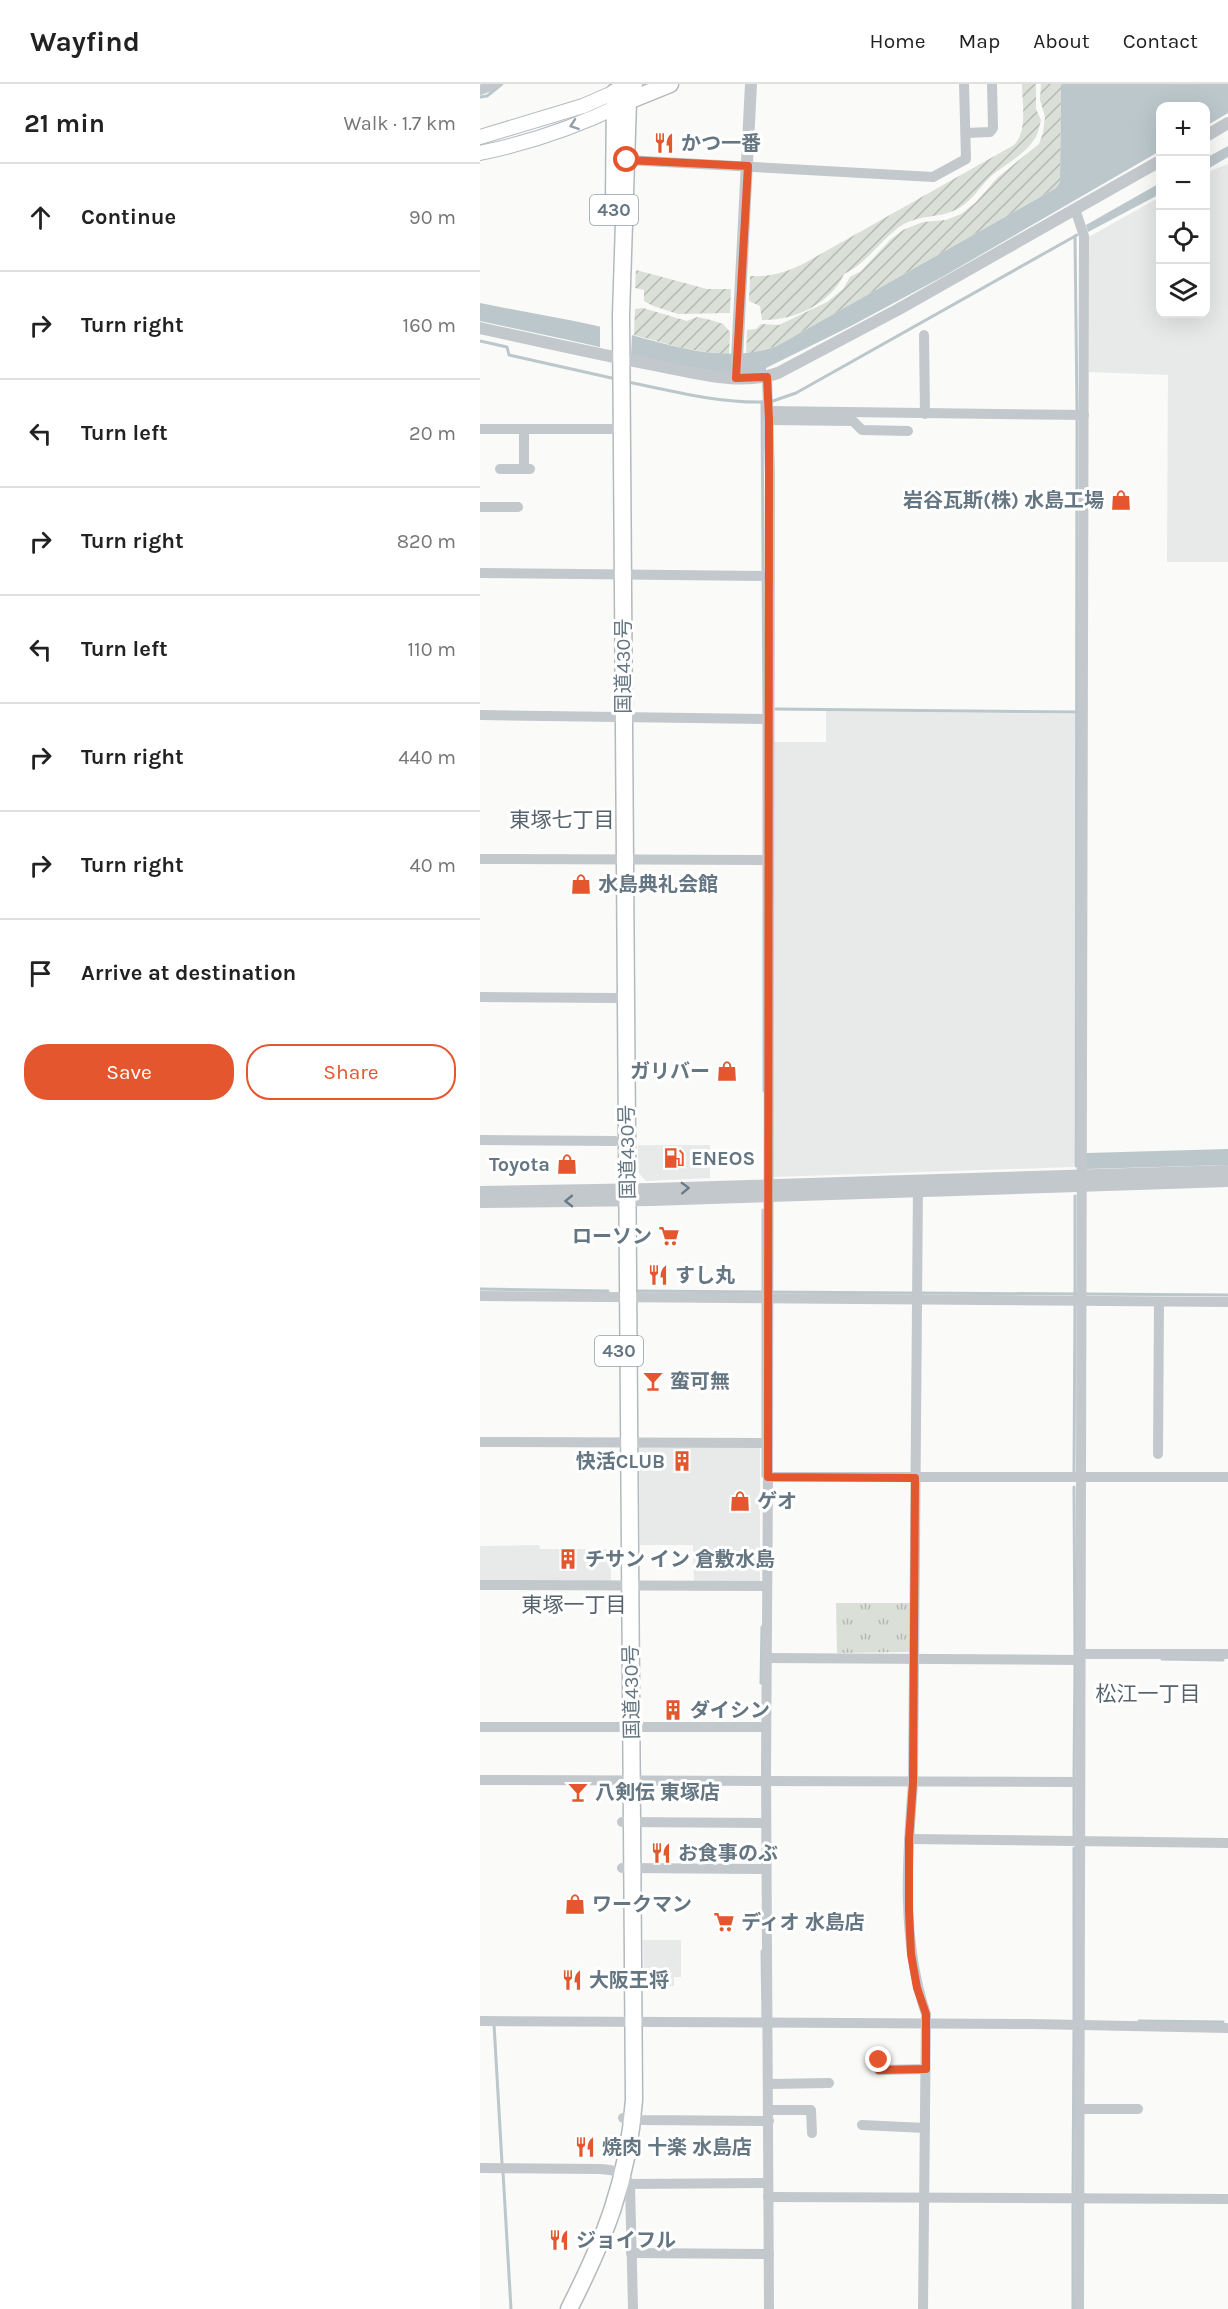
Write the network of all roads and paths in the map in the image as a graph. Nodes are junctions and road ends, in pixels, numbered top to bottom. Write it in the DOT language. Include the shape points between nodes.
graph roads {
  1 [pos="495,84"];
  2 [pos="634,84"];
  3 [pos="670,84"];
  4 [pos="751,84"];
  5 [pos="964,84"];
  6 [pos="992,84"];
  7 [pos="480,90"];
  8 [pos="620,100"];
  9 [pos="1228,123"];
  10 [pos="966,133"];
  11 [pos="1210,134"];
  12 [pos="480,137"];
  13 [pos="480,153"];
  14 [pos="627,160"];
  15 [pos="1156,164"];
  16 [pos="748,166"];
  17 [pos="1075,209"];
  18 [pos="480,328"];
  19 [pos="615,330"];
  20 [pos="924,335"];
  21 [pos="615,354"];
  22 [pos="737,376"];
  23 [pos="767,377"];
  24 [pos="616,379"];
  25 [pos="769,409"];
  26 [pos="925,414"];
  27 [pos="1079,415"];
  28 [pos="480,429"];
  29 [pos="524,429"];
  30 [pos="611,429"];
  31 [pos="908,431"];
  32 [pos="500,469"];
  33 [pos="480,507"];
  34 [pos="518,507"];
  35 [pos="480,573"];
  36 [pos="617,575"];
  37 [pos="765,576"];
  38 [pos="480,715"];
  39 [pos="618,717"];
  40 [pos="766,719"];
  41 [pos="480,859"];
  42 [pos="619,860"];
  43 [pos="765,861"];
  44 [pos="480,997"];
  45 [pos="616,998"];
  46 [pos="480,1140"];
  47 [pos="615,1141"];
  48 [pos="1228,1171"];
  49 [pos="1082,1180"];
  50 [pos="1228,1181"];
  51 [pos="918,1186"];
  52 [pos="768,1190"];
  53 [pos="480,1192"];
  54 [pos="622,1195"];
  55 [pos="480,1202"];
  56 [pos="916,1295"];
  57 [pos="480,1296"];
  58 [pos="766,1296"];
  59 [pos="624,1298"];
  60 [pos="1079,1299"];
  61 [pos="1160,1302"];
  62 [pos="1228,1302"];
  63 [pos="480,1442"];
  64 [pos="624,1443"];
  65 [pos="764,1443"];
  66 [pos="1158,1454"];
  67 [pos="768,1477"];
  68 [pos="1228,1477"];
  69 [pos="915,1478"];
  70 [pos="1080,1478"];
  71 [pos="480,1585"];
  72 [pos="625,1585"];
  73 [pos="764,1586"];
  74 [pos="1228,1654"];
  75 [pos="1080,1657"];
  76 [pos="766,1658"];
  77 [pos="914,1659"];
  78 [pos="480,1727"];
  79 [pos="626,1727"];
  80 [pos="763,1727"];
  81 [pos="480,1780"];
  82 [pos="627,1781"];
  83 [pos="766,1781"];
  84 [pos="1080,1782"];
  85 [pos="913,1783"];
  86 [pos="627,1822"];
  87 [pos="763,1823"];
  88 [pos="909,1839"];
  89 [pos="1079,1842"];
  90 [pos="1228,1843"];
  91 [pos="628,1868"];
  92 [pos="763,1869"];
  93 [pos="480,2021"];
  94 [pos="765,2021"];
  95 [pos="629,2023"];
  96 [pos="926,2024"];
  97 [pos="1079,2025"];
  98 [pos="1228,2028"];
  99 [pos="879,2060"];
  100 [pos="926,2069"];
  101 [pos="829,2083"];
  102 [pos="769,2084"];
  103 [pos="1080,2109"];
  104 [pos="1138,2109"];
  105 [pos="766,2118"];
  106 [pos="628,2119"];
  107 [pos="862,2125"];
  108 [pos="925,2128"];
  109 [pos="812,2133"];
  110 [pos="480,2168"];
  111 [pos="622,2176"];
  112 [pos="766,2183"];
  113 [pos="768,2197"];
  114 [pos="924,2198"];
  115 [pos="1080,2199"];
  116 [pos="1228,2199"];
  117 [pos="631,2253"];
  118 [pos="766,2254"];
  119 [pos="558,2309"];
  120 [pos="569,2309"];
  121 [pos="633,2309"];
  122 [pos="769,2309"];
  123 [pos="923,2309"];
  124 [pos="1079,2309"];
  1 -- 7 [label="street"];
  2 -- 8 [label="highway"];
  3 -- 8 [label="highway"];
  4 -- 16 [label="street"];
  5 -- 10 [label="street"];
  6 -- 10 [label="street" via="993,128 990,132"];
  8 -- 12 [label="main road" via="583,106"];
  8 -- 13 [label="main road, one-way" via="595,117"];
  8 -- 14 [label="highway, 国道430号 / 430"];
  8 -- 19 [label="highway, 国道430号 / 430"];
  9 -- 11 [label="street"];
  10 -- 16 [label="street" via="966,159 933,177"];
  14 -- 16 [label="street"];
  14 -- 19 [label="highway, 国道430号 / 430"];
  15 -- 17 [label="street"];
  16 -- 22 [label="street"];
  17 -- 23 [label="street" via="899,309"];
  17 -- 27 [label="street" via="1083,231"];
  18 -- 21 [label="street"];
  19 -- 21 [label="highway, 国道430号 / 430"];
  20 -- 26 [label="street"];
  21 -- 22 [label="street"];
  21 -- 24 [label="highway, 国道430号 / 430"];
  22 -- 23 [label="street"];
  23 -- 25 [label="street"];
  24 -- 30 [label="highway, 国道430号 / 430"];
  24 -- 36 [label="highway, 国道430号 / 430"];
  25 -- 26 [label="street"];
  25 -- 31 [label="street" via="853,421 862,430"];
  25 -- 37 [label="street"];
  26 -- 27 [label="street"];
  27 -- 49 [label="street"];
  28 -- 29 [label="street"];
  29 -- 30 [label="street"];
  29 -- 32 [label="street" via="527,469"];
  30 -- 36 [label="highway, 国道430号 / 430"];
  33 -- 34 [label="street"];
  35 -- 36 [label="street"];
  36 -- 37 [label="street"];
  36 -- 39 [label="highway, 国道430号 / 430"];
  37 -- 40 [label="street"];
  38 -- 39 [label="street"];
  39 -- 40 [label="street"];
  39 -- 42 [label="highway, 国道430号 / 430"];
  40 -- 43 [label="street"];
  41 -- 42 [label="street"];
  42 -- 43 [label="street"];
  42 -- 45 [label="highway, 国道430号 / 430"];
  42 -- 54 [label="highway, 国道430号 / 430"];
  43 -- 52 [label="street"];
  44 -- 45 [label="street"];
  45 -- 47 [label="highway, 国道430号 / 430"];
  46 -- 47 [label="street"];
  47 -- 54 [label="highway, 国道430号 / 430"];
  48 -- 49 [label="street"];
  49 -- 50 [label="street"];
  49 -- 51 [label="street"];
  49 -- 60 [label="street"];
  51 -- 52 [label="street"];
  51 -- 56 [label="street"];
  52 -- 54 [label="street"];
  52 -- 58 [label="street"];
  53 -- 54 [label="street"];
  54 -- 55 [label="street, one-way"];
  54 -- 59 [label="highway, 国道430号 / 430"];
  56 -- 58 [label="street"];
  56 -- 60 [label="street"];
  56 -- 69 [label="street"];
  57 -- 59 [label="street"];
  58 -- 59 [label="street"];
  58 -- 65 [label="street"];
  59 -- 64 [label="highway, 国道430号 / 430"];
  60 -- 61 [label="street"];
  60 -- 70 [label="street"];
  61 -- 62 [label="street"];
  61 -- 66 [label="street"];
  63 -- 64 [label="street"];
  64 -- 65 [label="street"];
  64 -- 72 [label="highway, 国道430号 / 430"];
  65 -- 67 [label="street"];
  67 -- 69 [label="street"];
  67 -- 73 [label="street"];
  68 -- 70 [label="street"];
  69 -- 70 [label="street"];
  69 -- 77 [label="street"];
  70 -- 75 [label="street"];
  71 -- 72 [label="street"];
  72 -- 73 [label="street"];
  72 -- 79 [label="highway, 国道430号 / 430"];
  73 -- 76 [label="street"];
  74 -- 75 [label="street"];
  75 -- 77 [label="street"];
  75 -- 84 [label="street"];
  76 -- 77 [label="street"];
  76 -- 80 [label="street"];
  77 -- 85 [label="street"];
  78 -- 79 [label="street"];
  79 -- 80 [label="street"];
  79 -- 82 [label="highway, 国道430号 / 430"];
  80 -- 83 [label="street"];
  81 -- 82 [label="street"];
  82 -- 83 [label="street"];
  82 -- 86 [label="highway, 国道430号 / 430"];
  83 -- 85 [label="street"];
  83 -- 87 [label="street"];
  84 -- 85 [label="street"];
  84 -- 89 [label="street"];
  85 -- 88 [label="street"];
  86 -- 87 [label="street"];
  86 -- 91 [label="highway, 国道430号 / 430"];
  87 -- 92 [label="street"];
  88 -- 89 [label="street"];
  88 -- 96 [label="street" via="911,1954"];
  89 -- 90 [label="street"];
  89 -- 97 [label="street"];
  91 -- 92 [label="street"];
  91 -- 95 [label="highway, 国道430号 / 430"];
  92 -- 94 [label="street"];
  93 -- 95 [label="street"];
  94 -- 95 [label="street"];
  94 -- 96 [label="street"];
  94 -- 102 [label="street"];
  95 -- 106 [label="highway, 国道430号 / 430"];
  96 -- 97 [label="street"];
  96 -- 100 [label="street"];
  97 -- 98 [label="street"];
  97 -- 103 [label="street"];
  99 -- 100 [label="street" via="879,2070"];
  100 -- 108 [label="street"];
  101 -- 102 [label="street"];
  102 -- 105 [label="street"];
  103 -- 104 [label="street"];
  103 -- 115 [label="street"];
  105 -- 106 [label="street"];
  105 -- 109 [label="street" via="811,2110"];
  105 -- 112 [label="street"];
  106 -- 111 [label="highway, 国道430号 / 430"];
  107 -- 108 [label="street"];
  108 -- 114 [label="street"];
  110 -- 111 [label="street"];
  111 -- 112 [label="street"];
  111 -- 117 [label="street"];
  111 -- 119 [label="highway, 国道430号 / 430"];
  111 -- 120 [label="highway, 国道430号 / 430" via="607,2228"];
  112 -- 113 [label="street"];
  113 -- 114 [label="street"];
  113 -- 118 [label="street"];
  114 -- 115 [label="street"];
  114 -- 123 [label="street"];
  115 -- 116 [label="street"];
  115 -- 124 [label="street"];
  117 -- 118 [label="street"];
  117 -- 121 [label="street"];
  118 -- 122 [label="street"];
}
